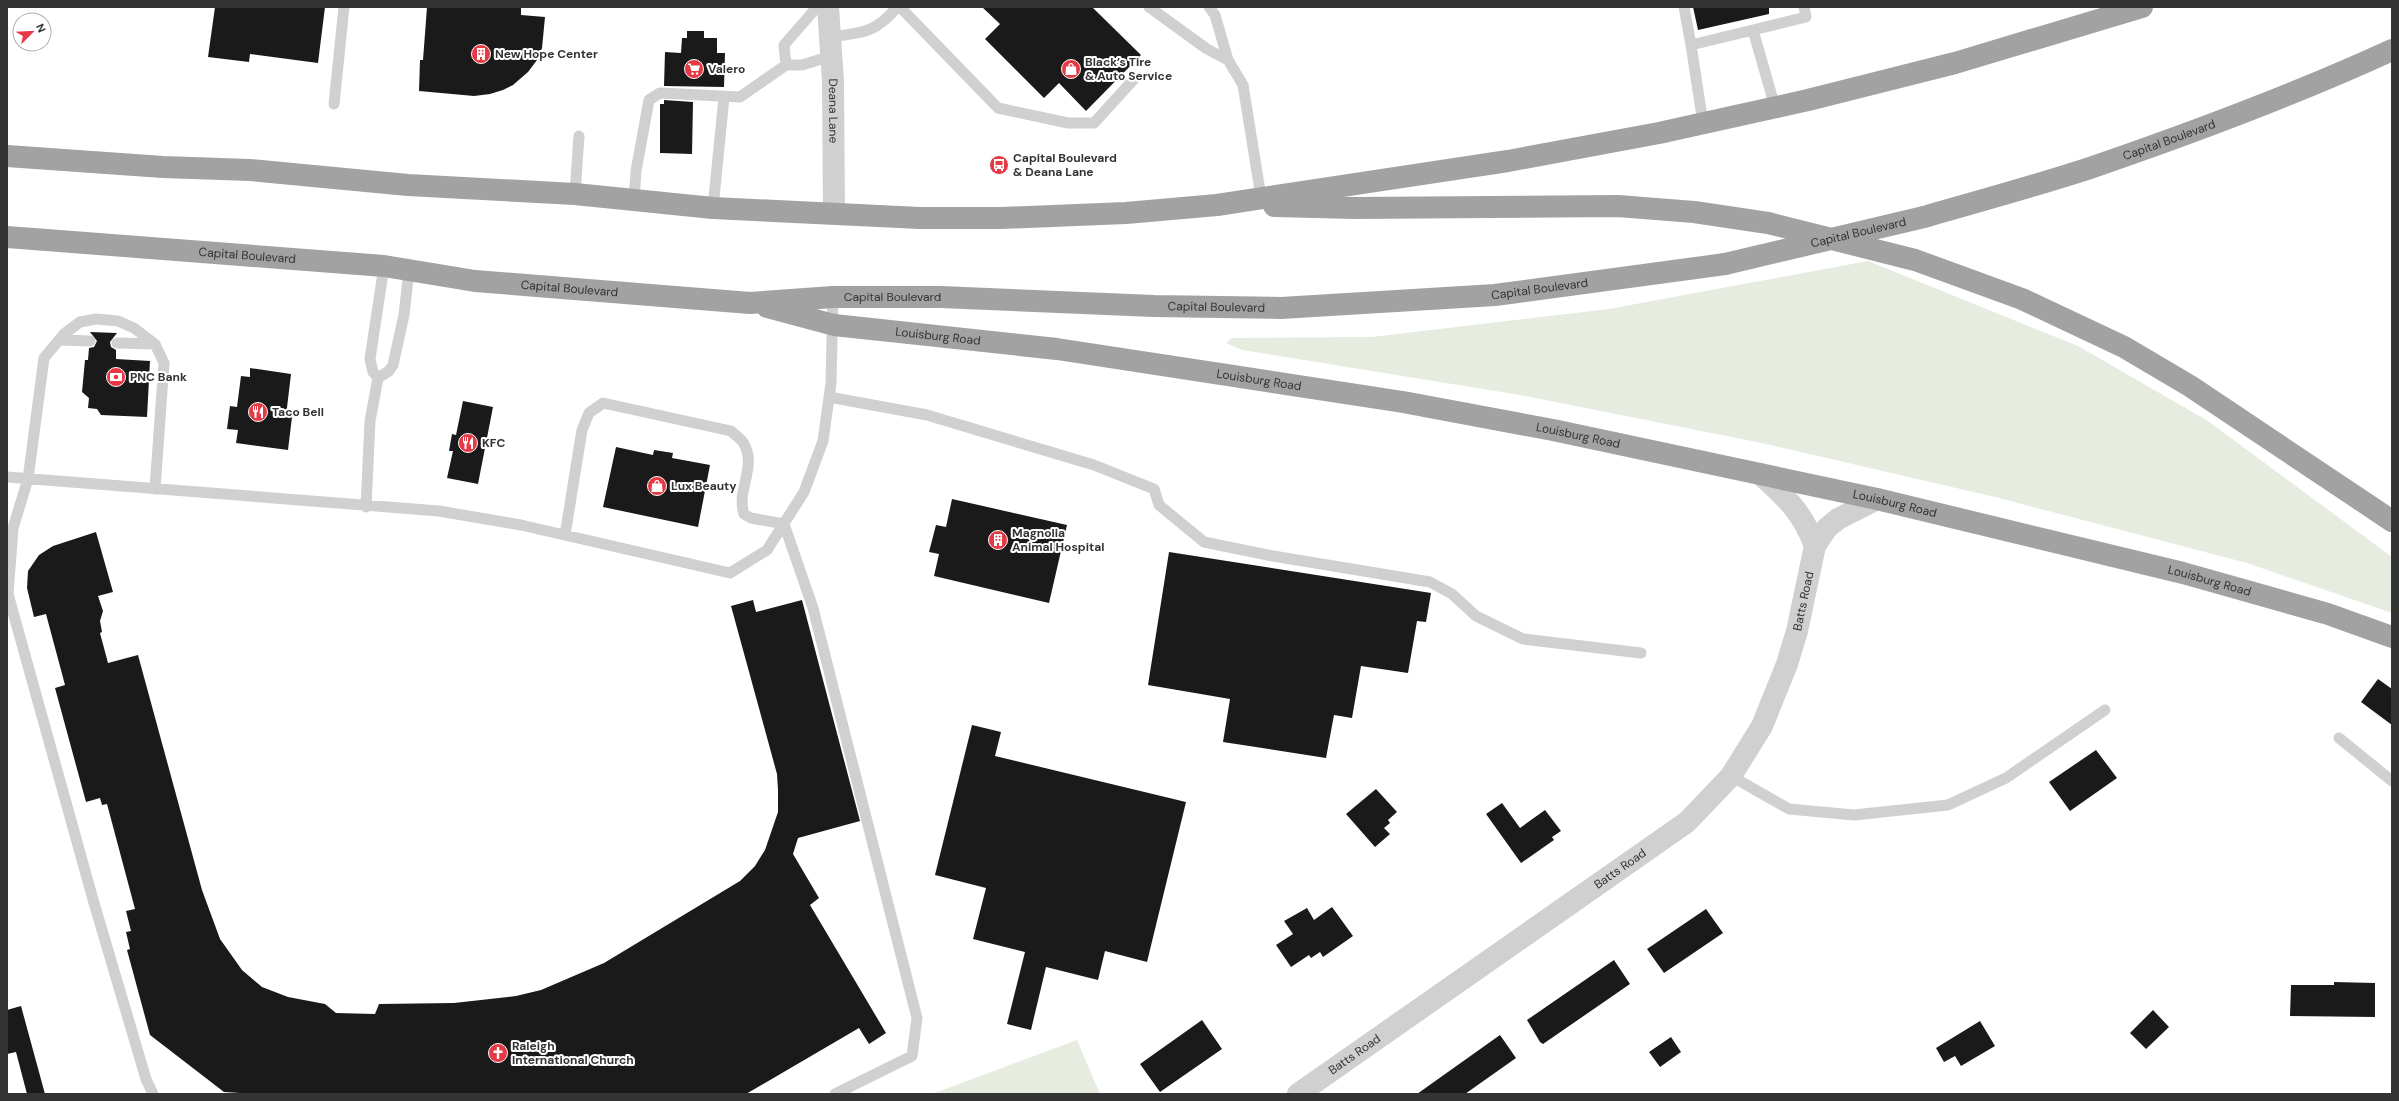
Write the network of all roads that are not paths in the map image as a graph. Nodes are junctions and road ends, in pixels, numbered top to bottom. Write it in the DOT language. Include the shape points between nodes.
graph roads {
  1 [pos="344,7"];
  2 [pos="817,7"];
  3 [pos="828,7"];
  4 [pos="897,7"];
  5 [pos="900,7"];
  6 [pos="1149,7"];
  7 [pos="1209,7"];
  8 [pos="1684,7"];
  9 [pos="1804,7"];
  10 [pos="2142,7"];
  11 [pos="1753,30"];
  12 [pos="1691,45"];
  13 [pos="831,47"];
  14 [pos="2392,50"];
  15 [pos="1228,60"];
  16 [pos="786,65"];
  17 [pos="1135,78"];
  18 [pos="724,97"];
  19 [pos="334,104"];
  20 [pos="1775,107"];
  21 [pos="1703,123"];
  22 [pos="579,136"];
  23 [pos="7,156"];
  24 [pos="575,194"];
  25 [pos="1261,197"];
  26 [pos="634,201"];
  27 [pos="1217,205"];
  28 [pos="713,208"];
  29 [pos="834,214"];
  30 [pos="7,237"];
  31 [pos="384,266"];
  32 [pos="409,270"];
  33 [pos="833,297"];
  34 [pos="750,303"];
  35 [pos="834,325"];
  36 [pos="59,340"];
  37 [pos="90,341"];
  38 [pos="117,343"];
  39 [pos="155,344"];
  40 [pos="378,378"];
  41 [pos="829,397"];
  42 [pos="1760,474"];
  43 [pos="7,477"];
  44 [pos="28,479"];
  45 [pos="155,489"];
  46 [pos="1877,499"];
  47 [pos="366,507"];
  48 [pos="2392,521"];
  49 [pos="784,524"];
  50 [pos="564,535"];
  51 [pos="1815,546"];
  52 [pos="2392,637"];
  53 [pos="1641,653"];
  54 [pos="2105,710"];
  55 [pos="2339,738"];
  56 [pos="1731,776"];
  57 [pos="2392,781"];
  58 [pos="153,1094"];
  59 [pos="836,1094"];
  60 [pos="1298,1094"];
  1 -- 19 [label="lane"];
  2 -- 16 [label="lane" via="784,45"];
  3 -- 13 [label="street, Deana Lane"];
  4 -- 13 [label="lane" via="884,23"];
  5 -- 17 [label="lane" via="998,108 1068,123 1094,123"];
  6 -- 15 [label="lane" via="1207,49"];
  7 -- 15 [label="lane" via="1215,15"];
  8 -- 12 [label="lane"];
  9 -- 11 [label="lane" via="1806,17"];
  10 -- 20 [label="highway" via="1955,63"];
  11 -- 12 [label="lane"];
  11 -- 20 [label="lane"];
  12 -- 21 [label="lane"];
  13 -- 16 [label="lane" via="802,65"];
  13 -- 29 [label="street, Deana Lane"];
  14 -- 33 [label="highway, Capital Boulevard, bridge" via="2329,78 2178,137 2088,168 1924,217 1725,264 1494,295 1281,308 1154,306 942,297"];
  15 -- 25 [label="lane" via="1243,85"];
  16 -- 18 [label="lane" via="740,97"];
  18 -- 26 [label="lane" via="660,93 649,100 636,171"];
  18 -- 28 [label="lane"];
  20 -- 21 [label="highway"];
  21 -- 25 [label="highway" via="1508,161"];
  22 -- 24 [label="lane"];
  23 -- 24 [label="highway" via="162,167 250,170 408,186"];
  24 -- 26 [label="highway"];
  25 -- 27 [label="highway"];
  26 -- 28 [label="highway"];
  27 -- 29 [label="highway" via="1002,218"];
  27 -- 48 [label="highway" via="1355,208 1618,206 1694,212 1768,223 1915,260 2015,296 2124,347 2190,386"];
  28 -- 29 [label="highway"];
  30 -- 31 [label="highway, Capital Boulevard"];
  31 -- 32 [label="highway, Capital Boulevard"];
  31 -- 40 [label="lane" via="370,360 373,372"];
  32 -- 34 [label="highway, Capital Boulevard" via="475,281"];
  32 -- 40 [label="lane" via="404,314 393,365"];
  33 -- 34 [label="highway, Capital Boulevard"];
  33 -- 35 [label="lane"];
  34 -- 35 [label="highway, Louisburg Road"];
  35 -- 41 [label="lane"];
  35 -- 42 [label="highway, Louisburg Road" via="1057,349 1403,402 1552,430"];
  36 -- 37 [label="lane"];
  36 -- 39 [label="lane" via="80,322 96,318 118,321 134,328"];
  36 -- 44 [label="lane" via="44,358"];
  38 -- 39 [label="lane"];
  39 -- 45 [label="lane" via="164,363"];
  40 -- 47 [label="lane" via="370,421"];
  41 -- 49 [label="lane" via="823,441 804,492"];
  41 -- 53 [label="lane" via="927,415 1094,464 1154,489 1159,505 1204,542 1430,582 1452,594 1476,616 1523,639"];
  42 -- 46 [label="highway, Louisburg Road"];
  42 -- 51 [label="street" via="1796,508"];
  43 -- 44 [label="lane"];
  44 -- 45 [label="lane"];
  44 -- 58 [label="lane" via="13,528 8,594 94,903 146,1079"];
  45 -- 47 [label="lane"];
  46 -- 51 [label="street, Batts Road" via="1838,519 1827,528"];
  46 -- 52 [label="highway, Louisburg Road" via="2183,573 2328,614"];
  47 -- 50 [label="lane" via="439,511"];
  49 -- 50 [label="lane" via="767,550 730,573"];
  49 -- 50 [label="lane" via="744,514 740,503 749,462 744,444 731,431 603,403 589,413 582,430"];
  49 -- 59 [label="lane" via="813,608 917,1018 912,1056"];
  51 -- 56 [label="street, Batts Road" via="1797,631 1776,698"];
  54 -- 56 [label="lane" via="2006,778 1948,805 1854,815 1789,809"];
  55 -- 57 [label="lane"];
  56 -- 60 [label="street, Batts Road" via="1687,822"];
}
